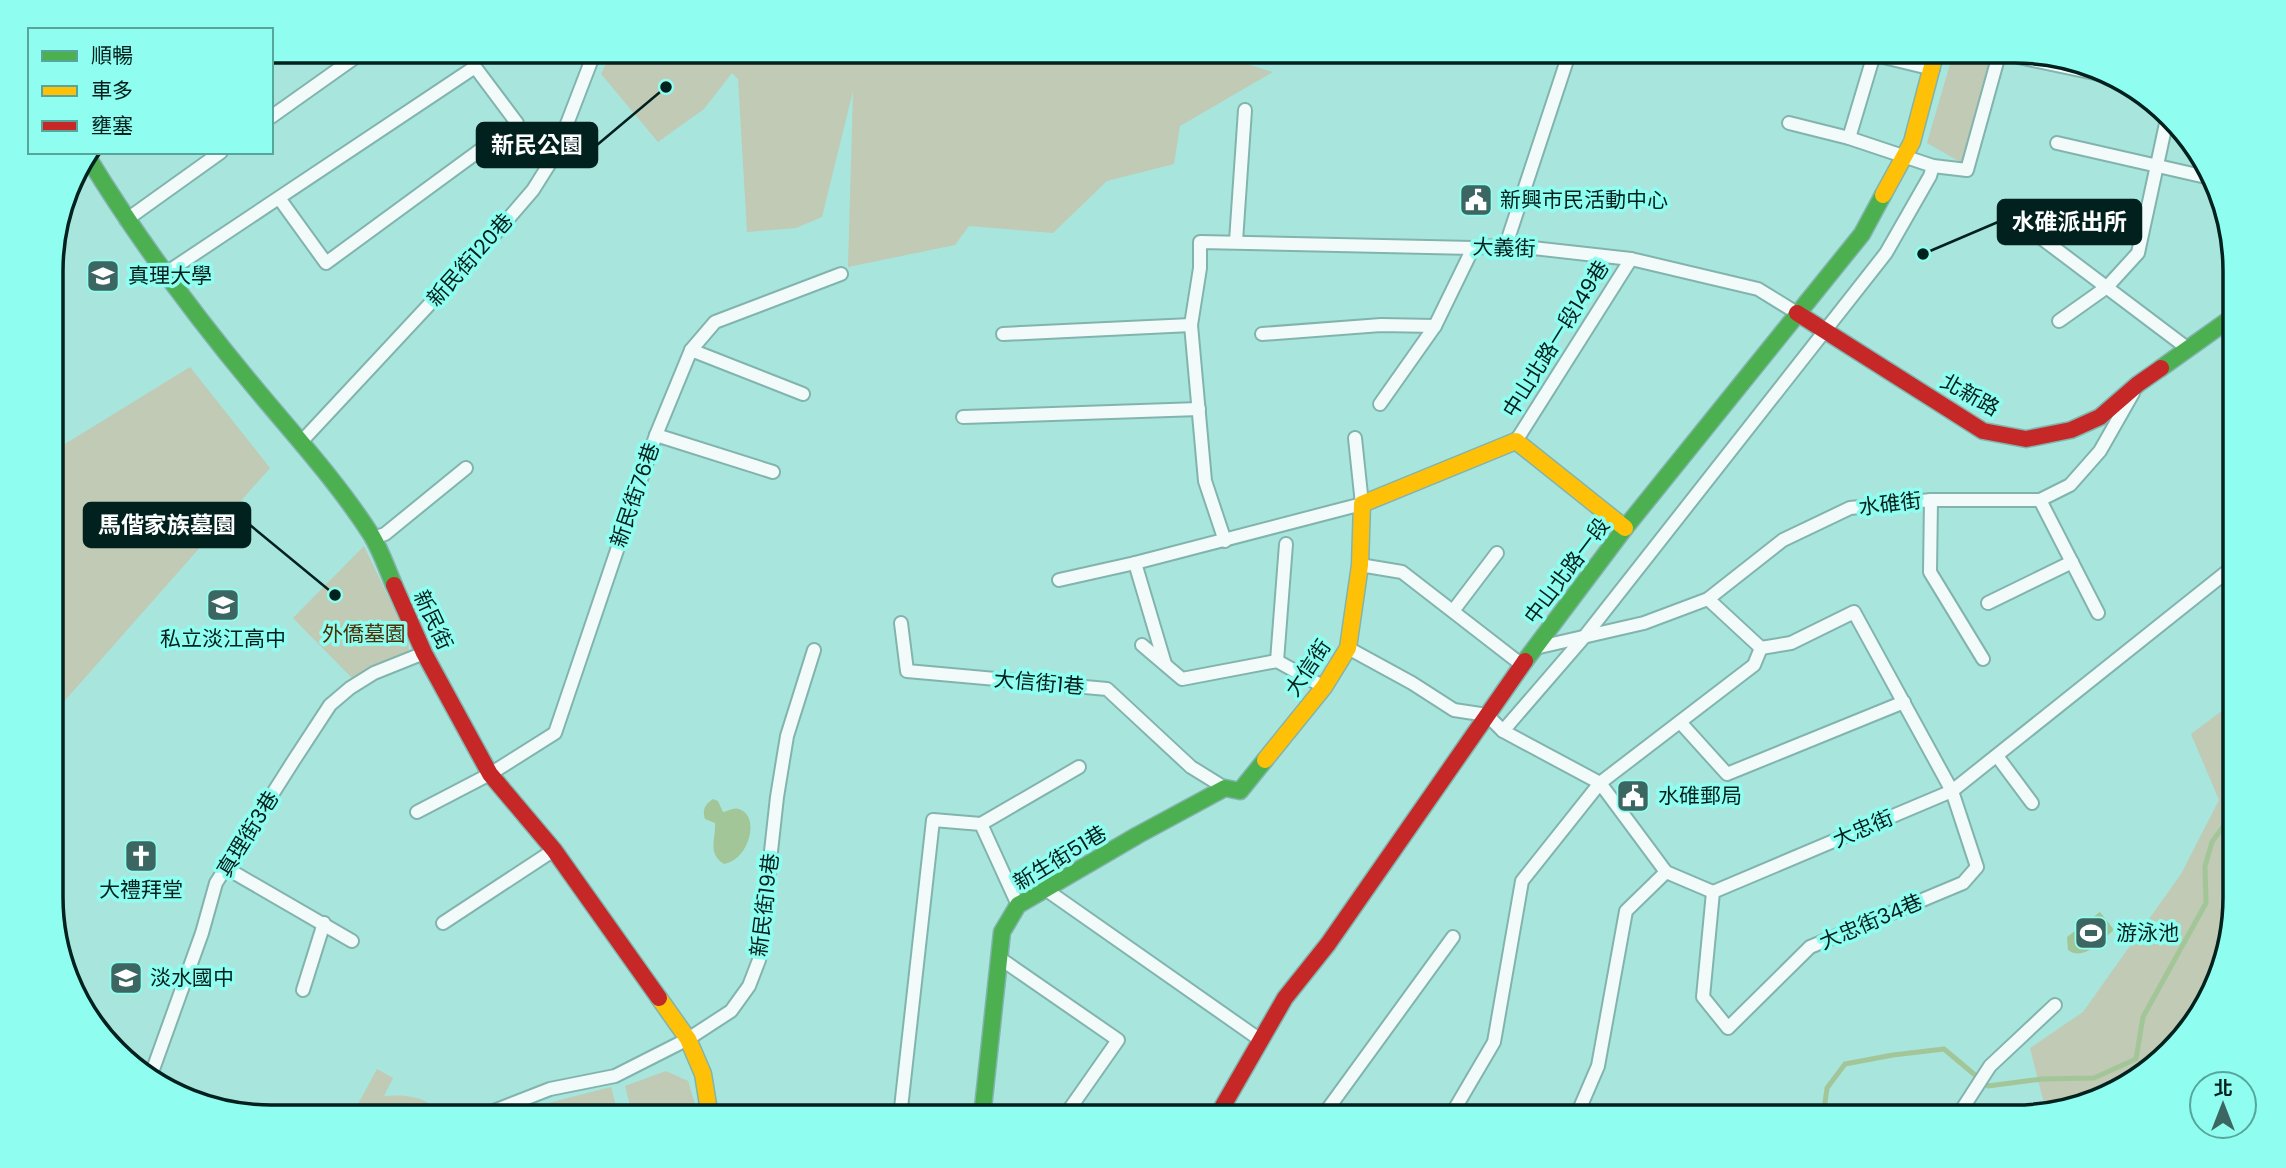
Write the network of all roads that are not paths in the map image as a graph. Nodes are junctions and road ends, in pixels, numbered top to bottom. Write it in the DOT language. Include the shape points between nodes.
graph roads {
  1 [pos="347,63"];
  2 [pos="590,63"];
  3 [pos="1566,63"];
  4 [pos="1872,63"];
  5 [pos="1911,63"];
  6 [pos="1934,63"];
  7 [pos="1994,63"];
  8 [pos="1933,69"];
  9 [pos="1245,110"];
  10 [pos="273,116"];
  11 [pos="1789,123"];
  12 [pos="2165,128"];
  13 [pos="1849,138"];
  14 [pos="2057,142"];
  15 [pos="218,154"];
  16 [pos="1904,157"];
  17 [pos="92,165"];
  18 [pos="1933,166"];
  19 [pos="2157,166"];
  20 [pos="2199,175"];
  21 [pos="279,198"];
  22 [pos="126,220"];
  23 [pos="2028,228"];
  24 [pos="1236,241"];
  25 [pos="1506,245"];
  26 [pos="1473,247"];
  27 [pos="1631,259"];
  28 [pos="166,273"];
  29 [pos="841,274"];
  30 [pos="2107,287"];
  31 [pos="1797,313"];
  32 [pos="2059,321"];
  33 [pos="2223,323"];
  34 [pos="1191,325"];
  35 [pos="1435,326"];
  36 [pos="1824,332"];
  37 [pos="1003,334"];
  38 [pos="1262,334"];
  39 [pos="2187,348"];
  40 [pos="691,350"];
  41 [pos="2138,384"];
  42 [pos="803,394"];
  43 [pos="1380,404"];
  44 [pos="1199,409"];
  45 [pos="963,417"];
  46 [pos="656,435"];
  47 [pos="1355,438"];
  48 [pos="302,441"];
  49 [pos="1516,441"];
  50 [pos="466,468"];
  51 [pos="773,472"];
  52 [pos="1931,499"];
  53 [pos="2040,500"];
  54 [pos="1362,504"];
  55 [pos="1625,528"];
  56 [pos="373,538"];
  57 [pos="1225,541"];
  58 [pos="1286,544"];
  59 [pos="1497,554"];
  60 [pos="2072,562"];
  61 [pos="1135,564"];
  62 [pos="1360,565"];
  63 [pos="2223,575"];
  64 [pos="1059,580"];
  65 [pos="1708,599"];
  66 [pos="1988,603"];
  67 [pos="1452,611"];
  68 [pos="2098,613"];
  69 [pos="901,623"];
  70 [pos="1585,636"];
  71 [pos="1142,645"];
  72 [pos="1348,648"];
  73 [pos="1535,648"];
  74 [pos="1761,649"];
  75 [pos="814,650"];
  76 [pos="424,653"];
  77 [pos="1983,659"];
  78 [pos="1277,661"];
  79 [pos="1165,665"];
  80 [pos="1522,665"];
  81 [pos="1324,687"];
  82 [pos="1904,702"];
  83 [pos="1487,715"];
  84 [pos="1680,722"];
  85 [pos="1503,731"];
  86 [pos="1997,756"];
  87 [pos="1079,767"];
  88 [pos="490,774"];
  89 [pos="1600,783"];
  90 [pos="1232,790"];
  91 [pos="1952,792"];
  92 [pos="2032,803"];
  93 [pos="417,812"];
  94 [pos="981,824"];
  95 [pos="554,850"];
  96 [pos="226,868"];
  97 [pos="1666,872"];
  98 [pos="1045,889"];
  99 [pos="1713,892"];
  100 [pos="1018,905"];
  101 [pos="324,923"];
  102 [pos="443,923"];
  103 [pos="1452,937"];
  104 [pos="352,941"];
  105 [pos="998,957"];
  106 [pos="303,990"];
  107 [pos="2055,1005"];
  108 [pos="688,1039"];
  109 [pos="1259,1039"];
  110 [pos="153,1067"];
  111 [pos="509,1105"];
  112 [pos="708,1105"];
  113 [pos="901,1105"];
  114 [pos="983,1105"];
  115 [pos="1072,1105"];
  116 [pos="1223,1105"];
  117 [pos="1331,1105"];
  118 [pos="1457,1105"];
  119 [pos="1581,1105"];
  120 [pos="1965,1105"];
  1 -- 10 [label="street"];
  2 -- 48 [label="street, 新民街120巷" via="555,155 533,190"];
  3 -- 25 [label="street"];
  4 -- 13 [label="street"];
  5 -- 8 [label="street"];
  6 -- 8 [label="street, 中山北路一段"];
  7 -- 18 [label="street" via="1967,170"];
  8 -- 16 [label="street, 中山北路一段"];
  9 -- 24 [label="street"];
  11 -- 13 [label="street"];
  12 -- 19 [label="street"];
  13 -- 16 [label="street"];
  14 -- 19 [label="street"];
  15 -- 22 [label="street"];
  16 -- 18 [label="street"];
  16 -- 31 [label="street, 中山北路一段" via="1862,234"];
  17 -- 22 [label="street, 新民街"];
  18 -- 36 [label="street" via="1886,253"];
  19 -- 20 [label="street"];
  19 -- 30 [label="street" via="2138,253"];
  21 -- 21 [label="street" via="475,67 517,123 326,263"];
  21 -- 28 [label="street"];
  22 -- 28 [label="street, 新民街"];
  23 -- 30 [label="street"];
  24 -- 26 [label="street, 大義街"];
  24 -- 34 [label="street, 大義街" via="1200,242"];
  25 -- 26 [label="street, 大義街"];
  25 -- 27 [label="street, 大義街"];
  26 -- 35 [label="street"];
  27 -- 31 [label="street, 大義街" via="1758,289"];
  27 -- 49 [label="street, 中山北路一段149巷"];
  28 -- 48 [label="street, 新民街"];
  29 -- 40 [label="street, 新民街76巷" via="715,322"];
  30 -- 32 [label="street"];
  30 -- 39 [label="street"];
  31 -- 36 [label="street, 北新路"];
  31 -- 55 [label="street, 中山北路一段"];
  33 -- 39 [label="street, 北新路"];
  34 -- 37 [label="street"];
  34 -- 44 [label="street"];
  35 -- 38 [label="street"];
  35 -- 43 [label="street"];
  36 -- 41 [label="street, 北新路" via="1983,431 2026,439 2071,430 2100,417"];
  36 -- 70 [label="street"];
  39 -- 41 [label="street, 北新路"];
  40 -- 42 [label="street"];
  40 -- 46 [label="street, 新民街76巷"];
  41 -- 53 [label="street, 水碓街" via="2100,451 2070,485"];
  44 -- 45 [label="street"];
  44 -- 57 [label="street" via="1205,481"];
  46 -- 51 [label="street"];
  46 -- 88 [label="street, 新民街76巷" via="555,733"];
  47 -- 54 [label="street, 大信街"];
  48 -- 56 [label="street, 新民街"];
  49 -- 54 [label="street, 中山北路一段149巷"];
  49 -- 55 [label="street, 中山北路一段149巷"];
  50 -- 56 [label="street" via="385,534"];
  52 -- 53 [label="street, 水碓街"];
  52 -- 65 [label="street, 水碓街" via="1850,508 1783,540"];
  52 -- 77 [label="street" via="1930,572"];
  53 -- 60 [label="street"];
  54 -- 57 [label="street"];
  54 -- 62 [label="street, 大信街"];
  55 -- 73 [label="street, 中山北路一段"];
  56 -- 76 [label="street, 新民街"];
  57 -- 61 [label="street"];
  58 -- 78 [label="street"];
  59 -- 67 [label="street"];
  60 -- 66 [label="street"];
  60 -- 68 [label="street"];
  61 -- 64 [label="street"];
  61 -- 79 [label="street"];
  62 -- 67 [label="street" via="1402,572"];
  62 -- 72 [label="street, 大信街"];
  63 -- 86 [label="street, 大忠街"];
  65 -- 70 [label="street, 水碓街" via="1644,623"];
  65 -- 74 [label="street"];
  67 -- 80 [label="street"];
  69 -- 90 [label="street, 大信街1巷" via="907,671 1107,689 1191,767"];
  70 -- 73 [label="street, 水碓街"];
  70 -- 85 [label="street"];
  71 -- 79 [label="street"];
  72 -- 81 [label="street, 大信街"];
  72 -- 83 [label="street" via="1454,710"];
  73 -- 80 [label="street, 中山北路一段"];
  74 -- 82 [label="street" via="1791,643 1854,612"];
  74 -- 84 [label="street" via="1754,665"];
  75 -- 108 [label="street, 新民街19巷" via="787,736 759,960 750,986 731,1011"];
  76 -- 88 [label="street, 新民街"];
  76 -- 96 [label="street, 真理街3巷" via="374,673 330,705"];
  78 -- 79 [label="street" via="1182,679"];
  78 -- 81 [label="street"];
  80 -- 83 [label="street, 中山北路一段"];
  81 -- 90 [label="street, 大信街"];
  82 -- 84 [label="street" via="1727,775"];
  82 -- 91 [label="street"];
  83 -- 85 [label="street"];
  83 -- 109 [label="street, 中山北路一段"];
  84 -- 89 [label="street"];
  85 -- 89 [label="street"];
  86 -- 91 [label="street, 大忠街"];
  86 -- 92 [label="street"];
  87 -- 94 [label="street"];
  88 -- 93 [label="street, 新民街76巷"];
  88 -- 95 [label="street, 新民街"];
  89 -- 97 [label="street"];
  89 -- 118 [label="street" via="1522,881 1494,1042"];
  90 -- 98 [label="street, 新生街51巷"];
  91 -- 99 [label="street, 大忠街"];
  91 -- 99 [label="street, 大忠街34巷" via="1977,867 1964,883 1810,947 1728,1028 1703,997"];
  94 -- 100 [label="street"];
  94 -- 113 [label="street" via="933,820"];
  95 -- 102 [label="street"];
  95 -- 108 [label="street, 新民街"];
  96 -- 101 [label="street"];
  96 -- 110 [label="street, 真理街3巷" via="216,883"];
  97 -- 99 [label="street"];
  97 -- 119 [label="street" via="1626,911 1598,1066"];
  98 -- 100 [label="street, 新生街51巷"];
  98 -- 109 [label="street"];
  100 -- 105 [label="street, 新生街51巷" via="1002,932"];
  101 -- 104 [label="street"];
  101 -- 106 [label="street"];
  103 -- 117 [label="street"];
  105 -- 114 [label="street, 新生街51巷"];
  105 -- 115 [label="street" via="1118,1040"];
  107 -- 120 [label="street" via="1990,1066"];
  108 -- 111 [label="street, 新民街19巷" via="615,1076 550,1089"];
  108 -- 112 [label="street, 新民街" via="703,1074"];
  109 -- 116 [label="street, 中山北路一段"];
}
